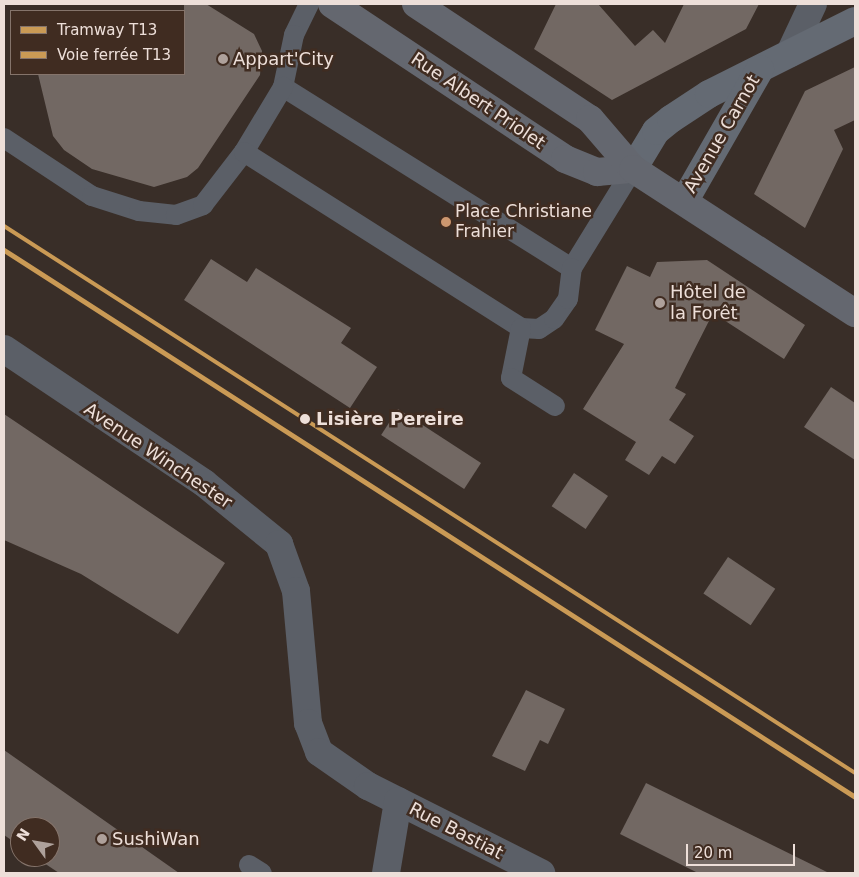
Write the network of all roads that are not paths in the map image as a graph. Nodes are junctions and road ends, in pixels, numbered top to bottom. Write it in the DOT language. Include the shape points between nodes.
graph roads {
  1 [pos="309,4"];
  2 [pos="416,4"];
  3 [pos="813,4"];
  4 [pos="338,5"];
  5 [pos="855,21"];
  6 [pos="790,53"];
  7 [pos="760,69"];
  8 [pos="283,87"];
  9 [pos="9,142"];
  10 [pos="244,152"];
  11 [pos="633,168"];
  12 [pos="684,200"];
  13 [pos="572,268"];
  14 [pos="855,313"];
  15 [pos="521,328"];
  16 [pos="4,349"];
  17 [pos="555,406"];
  18 [pos="398,802"];
  19 [pos="386,873"];
  20 [pos="541,873"];
  1 -- 8 [label="lane" via="294,35"];
  2 -- 11 [label="main road" via="590,119"];
  3 -- 6 [label="street"];
  4 -- 11 [label="main road, Rue Albert Priolet" via="565,159 597,172"];
  5 -- 6 [label="street, Avenue Carnot"];
  6 -- 7 [label="street, Avenue Carnot"];
  7 -- 11 [label="street, Avenue Carnot" via="671,119 656,131"];
  7 -- 12 [label="street, Avenue Carnot"];
  8 -- 10 [label="lane"];
  8 -- 13 [label="lane"];
  9 -- 10 [label="lane" via="92,196 139,212 176,215 203,205"];
  10 -- 15 [label="lane"];
  11 -- 12 [label="main road"];
  11 -- 13 [label="lane"];
  12 -- 14 [label="main road"];
  13 -- 15 [label="lane" via="568,299 554,318 540,328"];
  15 -- 17 [label="lane" via="511,378"];
  16 -- 18 [label="street, Avenue Winchester" via="204,483 279,544 296,591 308,722 319,752"];
  18 -- 19 [label="street"];
  18 -- 20 [label="street, Rue Bastiat"];
}
